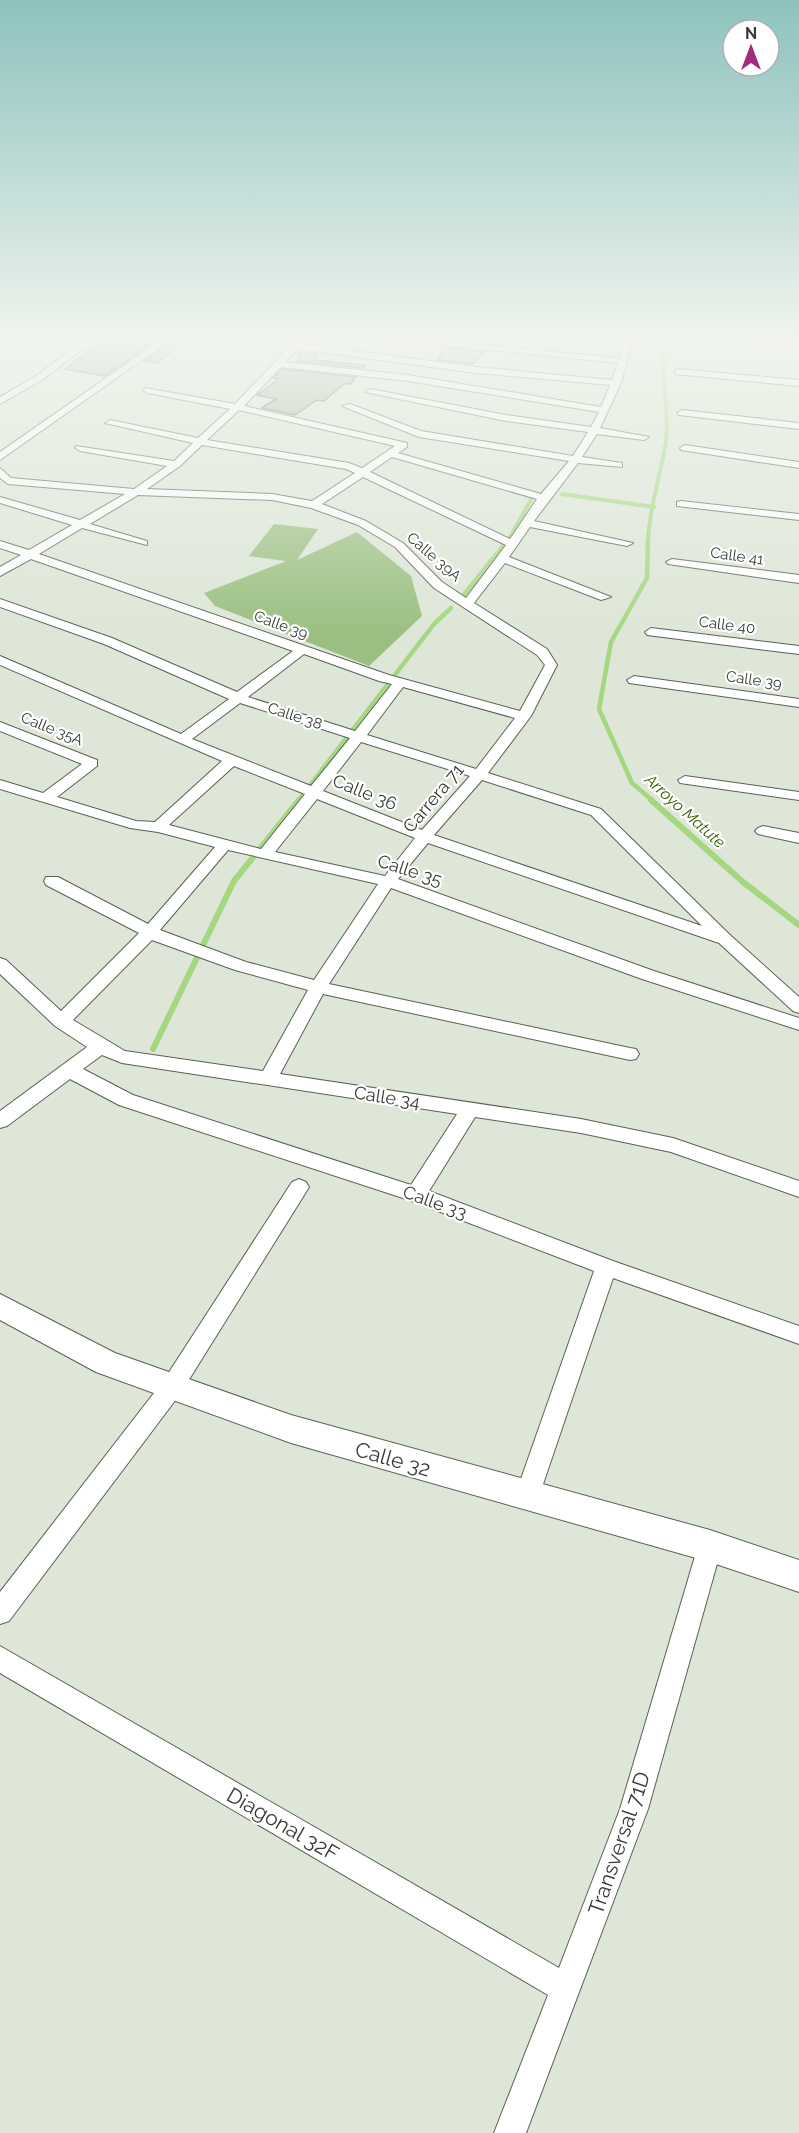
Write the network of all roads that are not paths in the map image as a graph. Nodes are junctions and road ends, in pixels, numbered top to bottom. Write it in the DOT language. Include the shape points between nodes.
graph roads {
  1 [pos="27,439"];
  2 [pos="187,439"];
  3 [pos="202,439"];
  4 [pos="375,439"];
  5 [pos="412,439"];
  6 [pos="446,439"];
  7 [pos="588,439"];
  8 [pos="199,441"];
  9 [pos="403,445"];
  10 [pos="80,448"];
  11 [pos="685,448"];
  12 [pos="391,454"];
  13 [pos="0,458"];
  14 [pos="576,460"];
  15 [pos="176,464"];
  16 [pos="618,465"];
  17 [pos="799,465"];
  18 [pos="0,471"];
  19 [pos="362,473"];
  20 [pos="4,484"];
  21 [pos="136,492"];
  22 [pos="544,498"];
  23 [pos="0,500"];
  24 [pos="681,504"];
  25 [pos="314,506"];
  26 [pos="799,517"];
  27 [pos="529,524"];
  28 [pos="79,525"];
  29 [pos="143,543"];
  30 [pos="627,543"];
  31 [pos="0,544"];
  32 [pos="514,544"];
  33 [pos="29,555"];
  34 [pos="504,559"];
  35 [pos="672,562"];
  36 [pos="0,572"];
  37 [pos="799,579"];
  38 [pos="605,597"];
  39 [pos="0,603"];
  40 [pos="468,603"];
  41 [pos="651,632"];
  42 [pos="302,650"];
  43 [pos="799,650"];
  44 [pos="0,660"];
  45 [pos="551,665"];
  46 [pos="634,680"];
  47 [pos="394,681"];
  48 [pos="241,699"];
  49 [pos="799,703"];
  50 [pos="524,716"];
  51 [pos="0,726"];
  52 [pos="350,734"];
  53 [pos="182,740"];
  54 [pos="232,759"];
  55 [pos="479,774"];
  56 [pos="685,780"];
  57 [pos="0,784"];
  58 [pos="309,791"];
  59 [pos="799,796"];
  60 [pos="44,799"];
  61 [pos="158,827"];
  62 [pos="763,831"];
  63 [pos="426,837"];
  64 [pos="799,838"];
  65 [pos="225,844"];
  66 [pos="259,853"];
  67 [pos="52,881"];
  68 [pos="387,882"];
  69 [pos="151,931"];
  70 [pos="724,939"];
  71 [pos="0,964"];
  72 [pos="316,987"];
  73 [pos="799,1007"];
  74 [pos="61,1022"];
  75 [pos="799,1024"];
  76 [pos="99,1048"];
  77 [pos="630,1054"];
  78 [pos="70,1071"];
  79 [pos="269,1077"];
  80 [pos="470,1110"];
  81 [pos="0,1120"];
  82 [pos="299,1187"];
  83 [pos="799,1189"];
  84 [pos="416,1194"];
  85 [pos="606,1267"];
  86 [pos="0,1307"];
  87 [pos="799,1335"];
  88 [pos="172,1387"];
  89 [pos="526,1496"];
  90 [pos="710,1546"];
  91 [pos="799,1576"];
  92 [pos="0,1612"];
  93 [pos="0,1659"];
  94 [pos="567,1989"];
  95 [pos="510,2133"];
  1 -- 13 [label="street"];
  2 -- 8 [label="street"];
  3 -- 8 [label="street"];
  4 -- 9 [label="street"];
  5 -- 9 [label="street"];
  6 -- 14 [label="street"];
  7 -- 14 [label="street"];
  8 -- 15 [label="street"];
  8 -- 19 [label="street" via="330,462"];
  9 -- 12 [label="street"];
  10 -- 15 [label="street"];
  11 -- 17 [label="street"];
  12 -- 19 [label="street"];
  12 -- 22 [label="street"];
  14 -- 16 [label="street"];
  14 -- 22 [label="street"];
  15 -- 21 [label="street"];
  18 -- 20 [label="street, Calle 39A"];
  19 -- 25 [label="street"];
  19 -- 32 [label="street"];
  20 -- 21 [label="street, Calle 39A"];
  21 -- 25 [label="street, Calle 39A" via="272,497"];
  21 -- 28 [label="street"];
  22 -- 27 [label="street"];
  23 -- 28 [label="street"];
  24 -- 26 [label="street"];
  25 -- 40 [label="street, Calle 39A" via="362,523 399,545 438,585"];
  27 -- 30 [label="street"];
  27 -- 32 [label="street"];
  28 -- 29 [label="street"];
  28 -- 33 [label="street"];
  31 -- 33 [label="street, Calle 39"];
  32 -- 34 [label="street"];
  33 -- 36 [label="street"];
  33 -- 42 [label="street, Calle 39"];
  34 -- 38 [label="street"];
  34 -- 40 [label="street"];
  35 -- 37 [label="street, Calle 41"];
  39 -- 48 [label="street, Calle 38" via="108,641"];
  40 -- 45 [label="street, Calle 39A" via="542,652"];
  41 -- 43 [label="street, Calle 40"];
  42 -- 47 [label="street, Calle 39"];
  42 -- 48 [label="street"];
  44 -- 53 [label="street, Calle 36"];
  45 -- 50 [label="street, Carrera 71"];
  46 -- 49 [label="street, Calle 39"];
  47 -- 50 [label="street, Calle 39"];
  47 -- 52 [label="street"];
  48 -- 52 [label="street, Calle 38"];
  48 -- 53 [label="street"];
  50 -- 55 [label="street, Carrera 71"];
  51 -- 60 [label="street, Calle 35A" via="92,763"];
  52 -- 55 [label="street, Calle 38"];
  52 -- 58 [label="street"];
  53 -- 54 [label="street, Calle 36"];
  54 -- 58 [label="street, Calle 36"];
  54 -- 61 [label="street"];
  55 -- 63 [label="street, Carrera 71"];
  55 -- 70 [label="street, Calle 38" via="596,812"];
  56 -- 59 [label="street"];
  57 -- 60 [label="street, Calle 35"];
  58 -- 63 [label="street, Calle 36"];
  58 -- 66 [label="street"];
  60 -- 61 [label="street, Calle 35" via="135,825"];
  61 -- 65 [label="street, Calle 35"];
  62 -- 64 [label="street"];
  63 -- 68 [label="street, Carrera 71"];
  63 -- 70 [label="street, Calle 36"];
  65 -- 66 [label="street, Calle 35"];
  65 -- 69 [label="street"];
  66 -- 68 [label="street, Calle 35"];
  67 -- 69 [label="street"];
  68 -- 72 [label="street, Carrera 71"];
  68 -- 75 [label="street, Calle 35"];
  69 -- 72 [label="street" via="203,954"];
  69 -- 74 [label="street"];
  70 -- 73 [label="street"];
  71 -- 74 [label="street, Calle 34"];
  72 -- 77 [label="street"];
  72 -- 79 [label="street, Carrera 71"];
  74 -- 76 [label="street, Calle 34"];
  76 -- 78 [label="street"];
  76 -- 79 [label="street, Calle 34" via="122,1057"];
  78 -- 81 [label="street"];
  78 -- 84 [label="street, Calle 33" via="126,1100"];
  79 -- 80 [label="street, Calle 34"];
  80 -- 83 [label="street, Calle 34" via="581,1126 674,1146"];
  80 -- 84 [label="street"];
  82 -- 88 [label="street"];
  84 -- 85 [label="street, Calle 33"];
  85 -- 87 [label="street, Calle 33"];
  85 -- 89 [label="street"];
  86 -- 88 [label="street, Calle 32" via="105,1363"];
  88 -- 89 [label="street, Calle 32" via="291,1429"];
  88 -- 92 [label="street"];
  89 -- 90 [label="street, Calle 32"];
  90 -- 91 [label="street, Calle 32"];
  90 -- 94 [label="street, Transversal 71D" via="634,1809"];
  93 -- 94 [label="street, Diagonal 32F"];
  94 -- 95 [label="street, Transversal 71D"];
}
